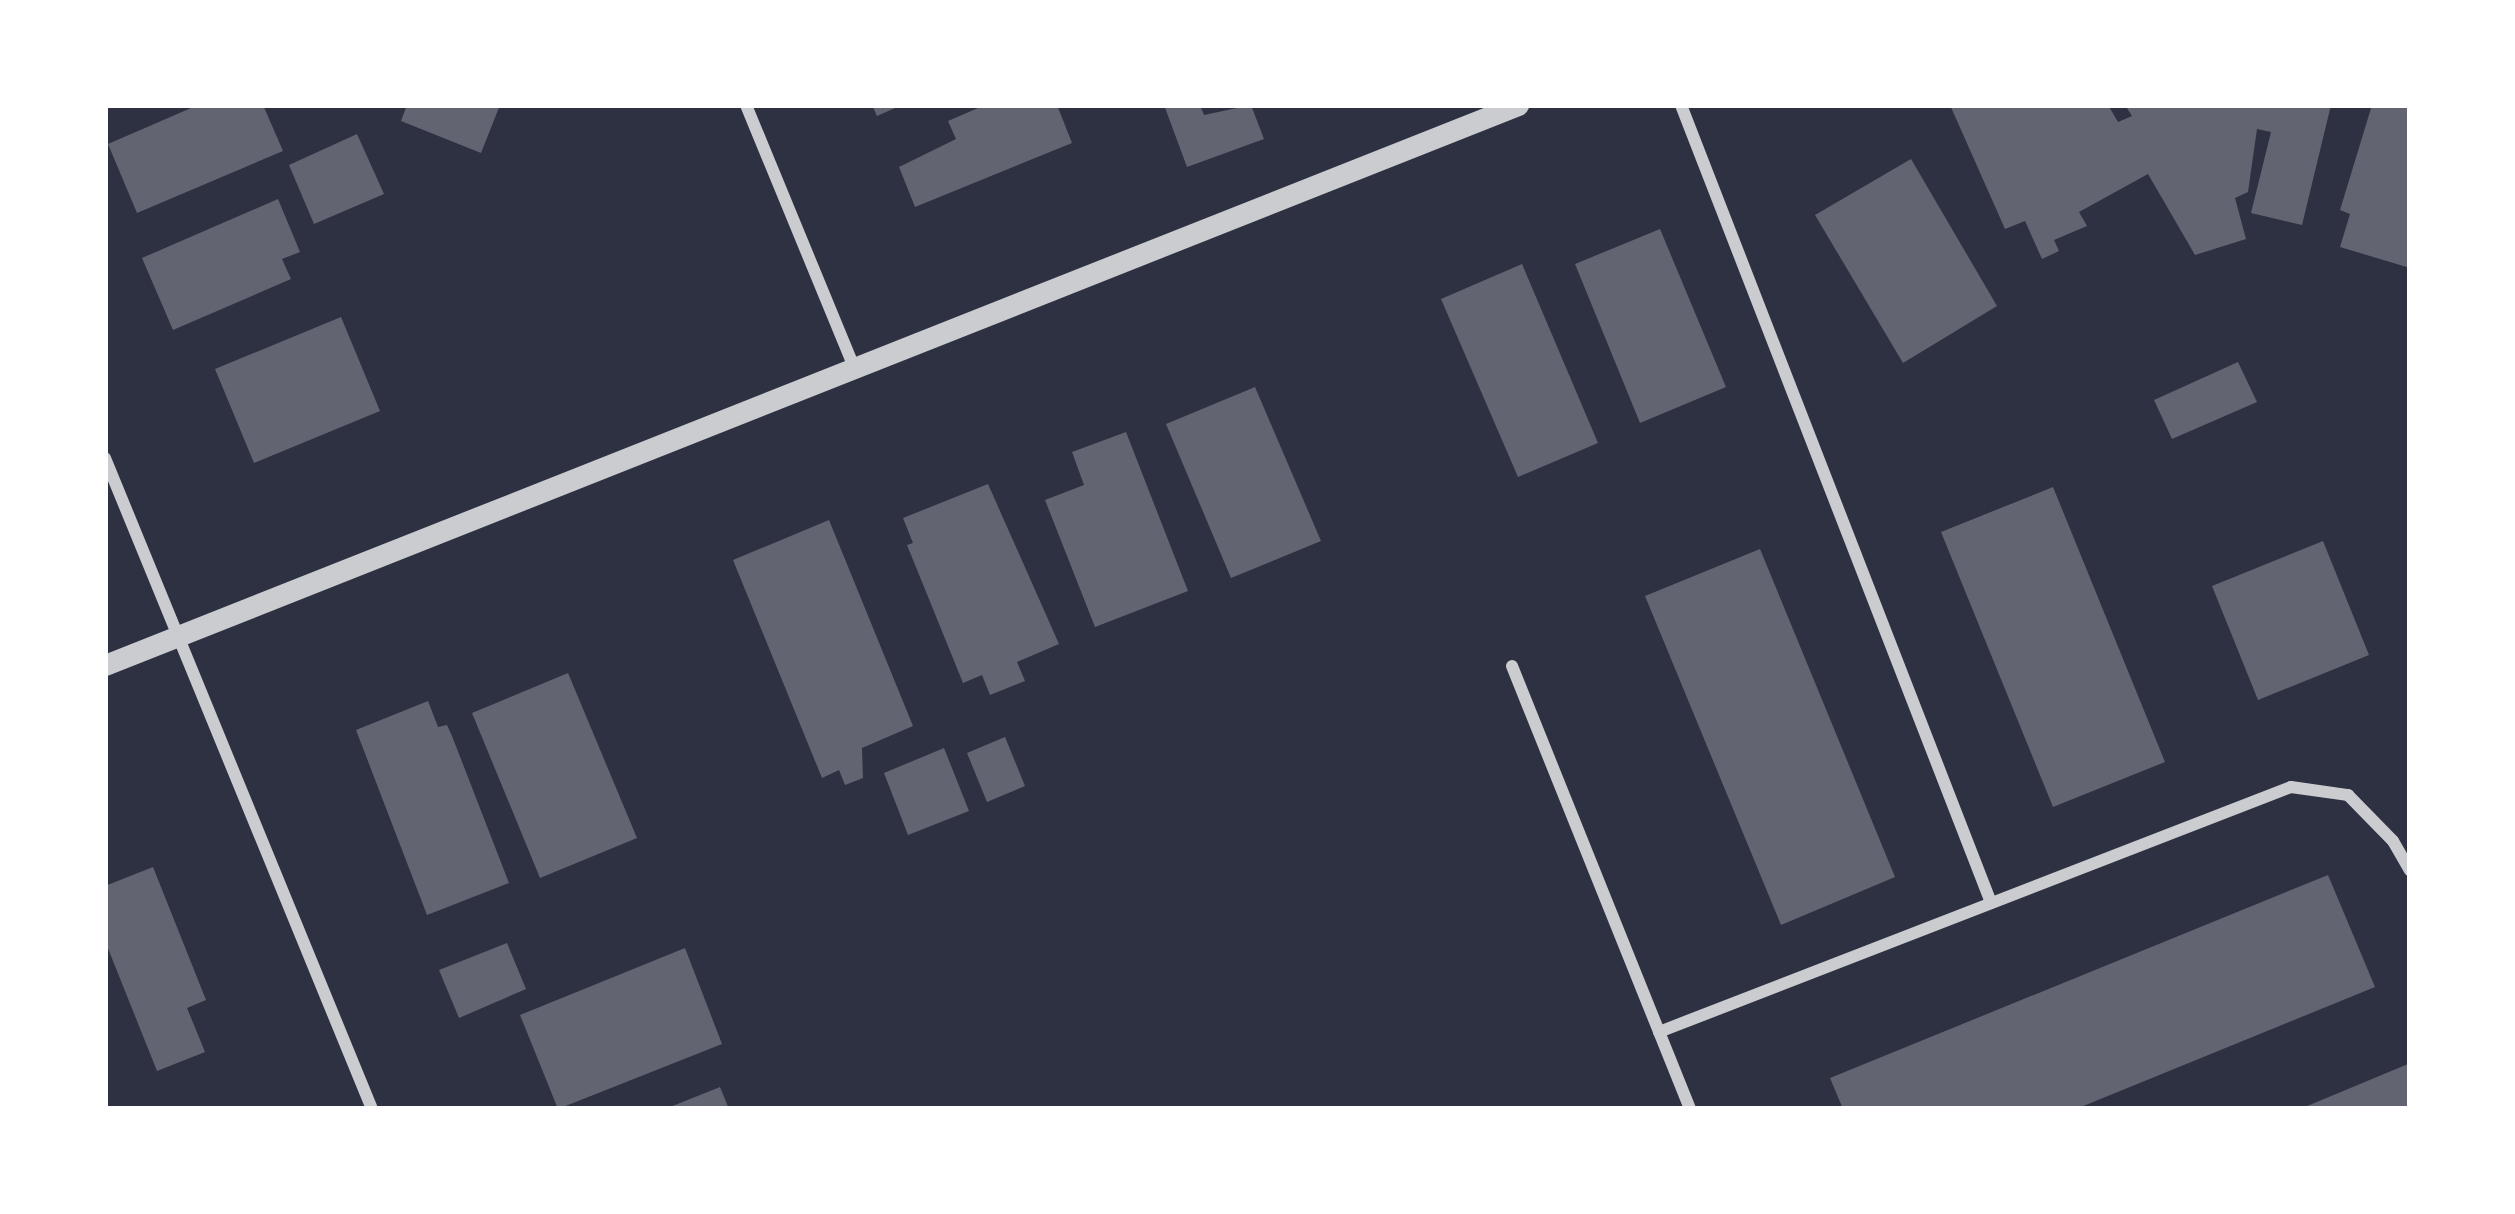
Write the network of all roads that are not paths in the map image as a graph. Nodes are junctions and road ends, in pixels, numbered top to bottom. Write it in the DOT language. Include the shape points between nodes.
graph roads {
  1 [pos="746,105"];
  2 [pos="1518,105"];
  3 [pos="1681,105"];
  4 [pos="856,373"];
  5 [pos="105,458"];
  6 [pos="178,635"];
  7 [pos="105,664"];
  8 [pos="1512,666"];
  9 [pos="2410,871"];
  10 [pos="1990,900"];
  11 [pos="1659,1032"];
  12 [pos="372,1109"];
  13 [pos="1690,1109"];
  1 -- 4 [label="street"];
  2 -- 4 [label="street"];
  3 -- 10 [label="street"];
  4 -- 6 [label="street"];
  5 -- 6 [label="street"];
  6 -- 7 [label="street"];
  6 -- 12 [label="street"];
  8 -- 11 [label="street"];
  9 -- 10 [label="street" via="2348,795 2291,788"];
  10 -- 11 [label="street"];
  11 -- 13 [label="street"];
}
